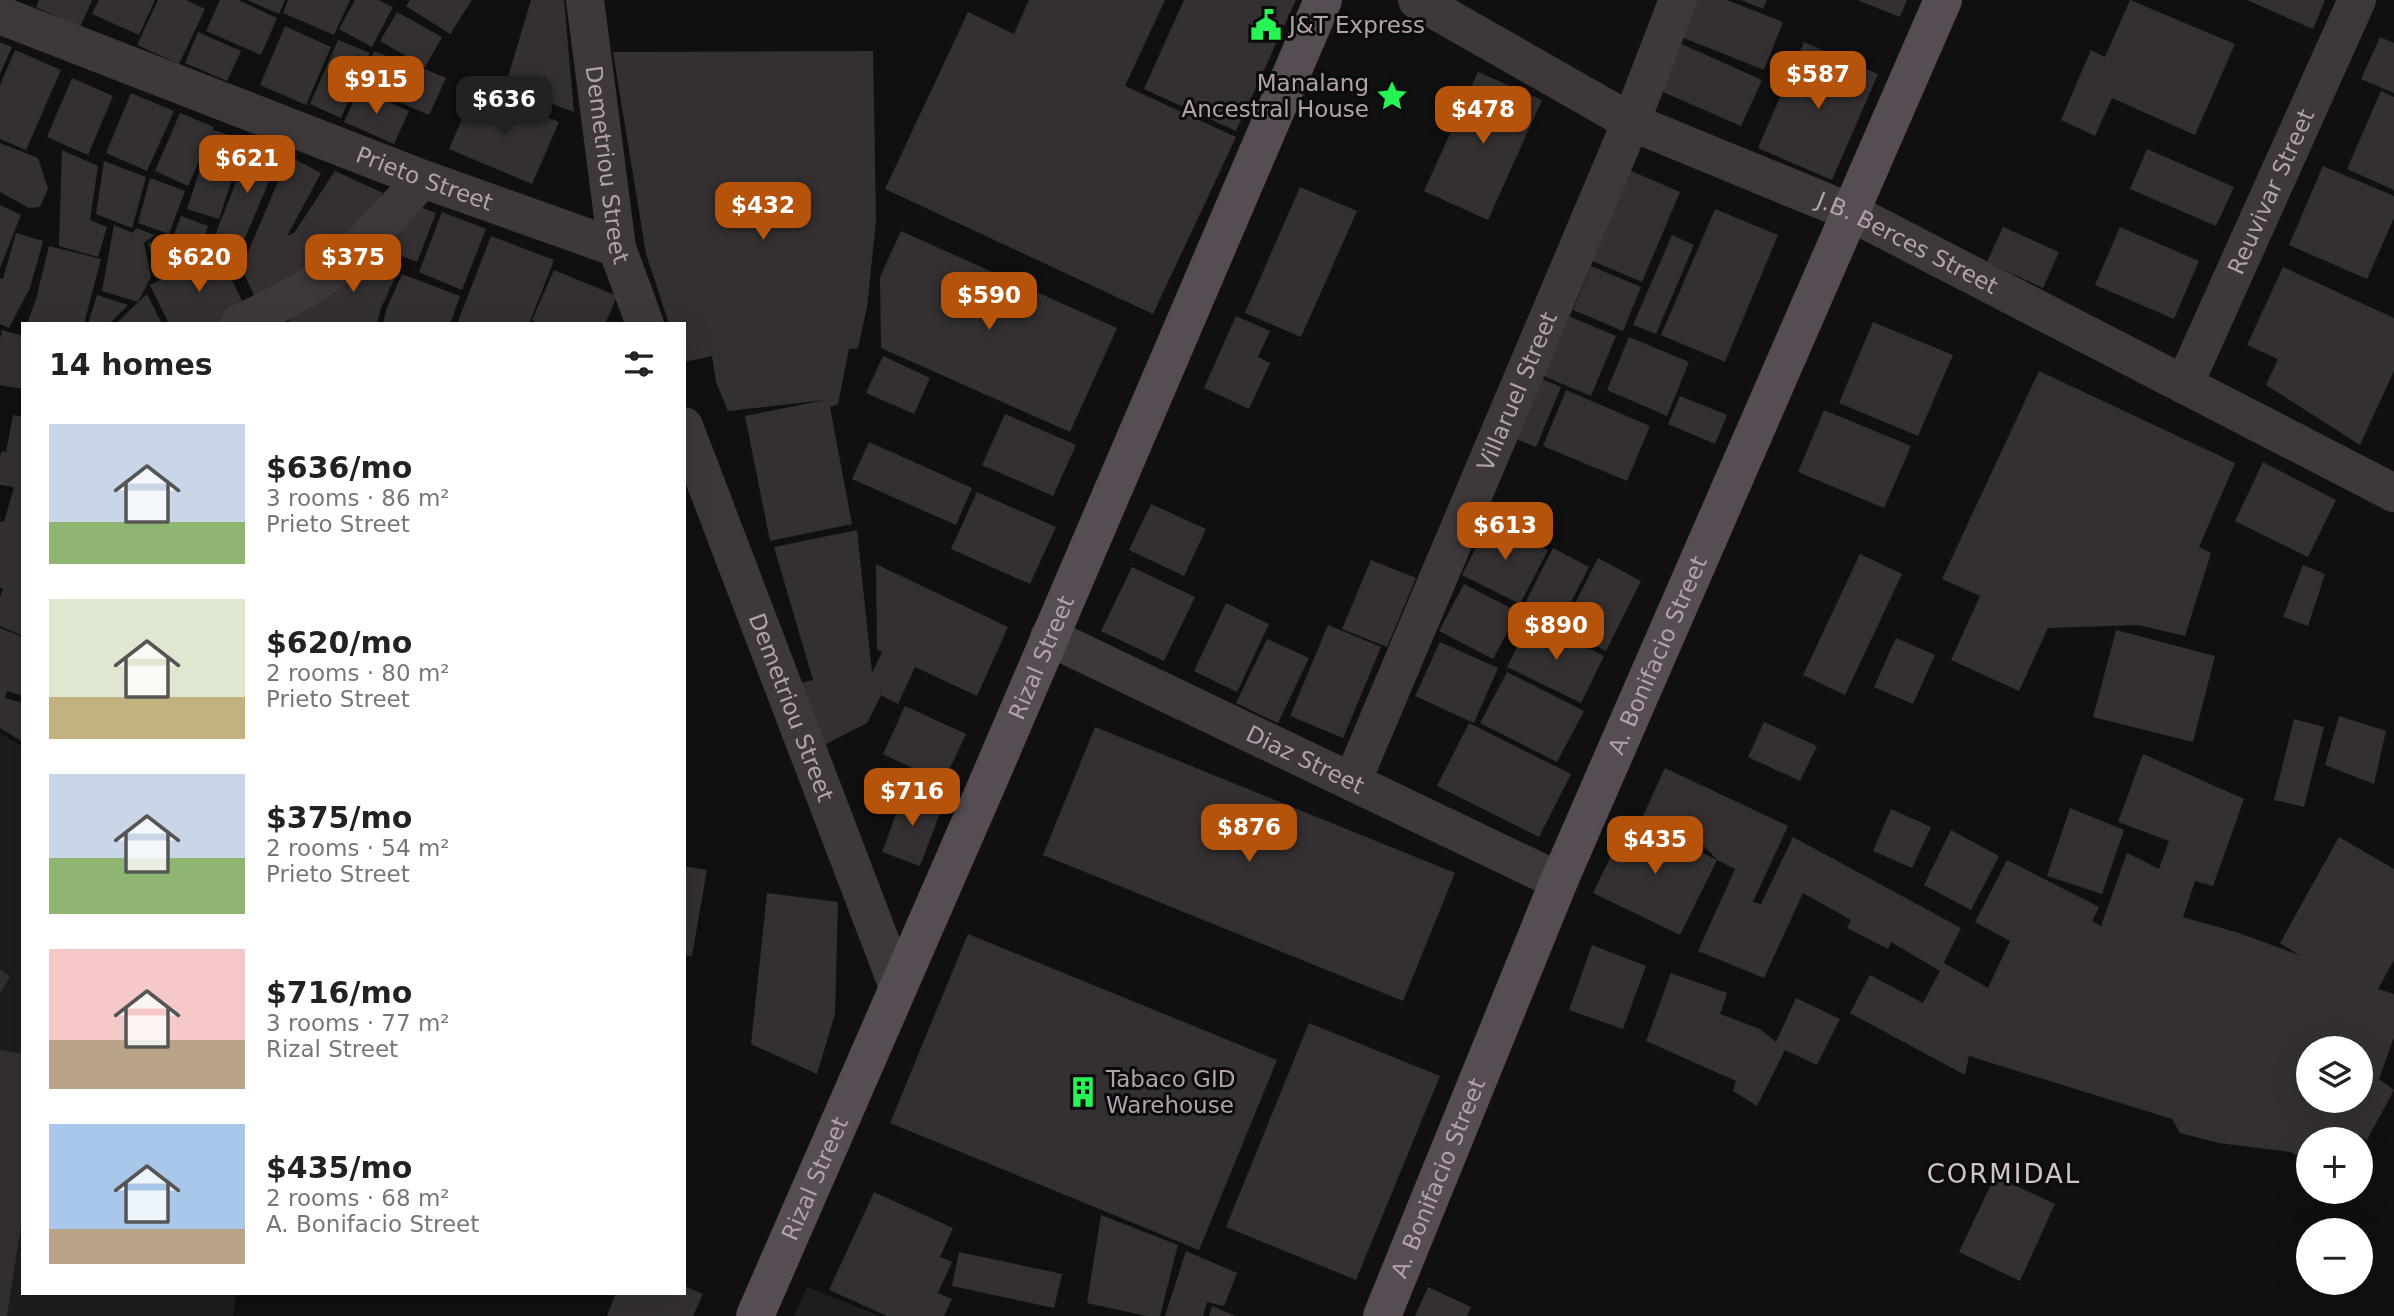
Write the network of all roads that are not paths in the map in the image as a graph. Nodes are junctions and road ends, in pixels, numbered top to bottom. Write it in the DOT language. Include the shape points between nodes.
graph roads {
  1 [pos="584,0"];
  2 [pos="1323,0"];
  3 [pos="1417,0"];
  4 [pos="1678,0"];
  5 [pos="1943,0"];
  6 [pos="2357,0"];
  7 [pos="0,15"];
  8 [pos="1631,122"];
  9 [pos="424,179"];
  10 [pos="1850,212"];
  11 [pos="617,248"];
  12 [pos="243,322"];
  13 [pos="644,322"];
  14 [pos="2184,385"];
  15 [pos="686,431"];
  16 [pos="2394,493"];
  17 [pos="1049,638"];
  18 [pos="1352,782"];
  19 [pos="1559,881"];
  20 [pos="898,987"];
  21 [pos="755,1316"];
  22 [pos="1382,1316"];
  1 -- 11 [label="street, Demetriou Street"];
  2 -- 17 [label="main road, Rizal Street"];
  3 -- 8 [label="street, J.B. Berces Street"];
  4 -- 8 [label="street, Villaruel Street"];
  5 -- 10 [label="main road, A. Bonifacio Street"];
  6 -- 14 [label="street, Reuvivar Street"];
  7 -- 9 [label="street, Prieto Street"];
  8 -- 10 [label="street, J.B. Berces Street"];
  8 -- 18 [label="street, Villaruel Street"];
  9 -- 11 [label="street, Prieto Street"];
  9 -- 12 [label="street" via="330,271"];
  10 -- 14 [label="street, J.B. Berces Street"];
  10 -- 19 [label="main road, A. Bonifacio Street"];
  11 -- 13 [label="street, Demetriou Street"];
  14 -- 16 [label="street, J.B. Berces Street"];
  15 -- 20 [label="street, Demetriou Street"];
  17 -- 18 [label="street, Diaz Street"];
  17 -- 20 [label="main road, Rizal Street"];
  18 -- 19 [label="street, Diaz Street"];
  19 -- 22 [label="main road, A. Bonifacio Street"];
  20 -- 21 [label="main road, Rizal Street"];
}
